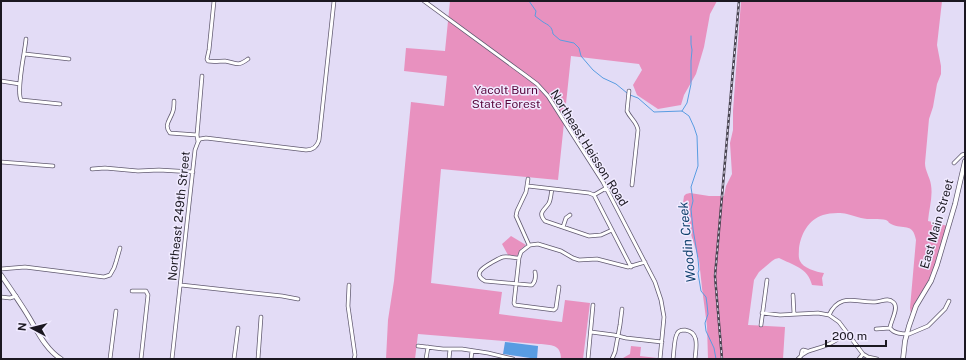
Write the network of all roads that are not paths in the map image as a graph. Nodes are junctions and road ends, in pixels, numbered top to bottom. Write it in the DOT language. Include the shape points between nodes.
graph roads {
  1 [pos="214,1"];
  2 [pos="334,1"];
  3 [pos="424,1"];
  4 [pos="26,39"];
  5 [pos="24,54"];
  6 [pos="248,59"];
  7 [pos="69,60"];
  8 [pos="202,76"];
  9 [pos="1,81"];
  10 [pos="20,84"];
  11 [pos="629,91"];
  12 [pos="174,101"];
  13 [pos="60,104"];
  14 [pos="197,135"];
  15 [pos="198,142"];
  16 [pos="965,154"];
  17 [pos="965,161"];
  18 [pos="1,162"];
  19 [pos="954,163"];
  20 [pos="52,166"];
  21 [pos="92,169"];
  22 [pos="193,172"];
  23 [pos="528,179"];
  24 [pos="632,185"];
  25 [pos="528,186"];
  26 [pos="606,188"];
  27 [pos="552,189"];
  28 [pos="594,195"];
  29 [pos="570,215"];
  30 [pos="563,227"];
  31 [pos="612,230"];
  32 [pos="529,246"];
  33 [pos="120,248"];
  34 [pos="519,258"];
  35 [pos="645,262"];
  36 [pos="631,266"];
  37 [pos="1,270"];
  38 [pos="535,272"];
  39 [pos="1,275"];
  40 [pos="767,280"];
  41 [pos="516,284"];
  42 [pos="180,285"];
  43 [pos="349,285"];
  44 [pos="559,287"];
  45 [pos="132,291"];
  46 [pos="793,295"];
  47 [pos="16,296"];
  48 [pos="1,297"];
  49 [pos="298,299"];
  50 [pos="950,301"];
  51 [pos="593,305"];
  52 [pos="622,309"];
  53 [pos="116,311"];
  54 [pos="762,313"];
  55 [pos="794,314"];
  56 [pos="829,315"];
  57 [pos="261,317"];
  58 [pos="761,325"];
  59 [pos="238,328"];
  60 [pos="890,328"];
  61 [pos="876,329"];
  62 [pos="591,332"];
  63 [pos="847,333"];
  64 [pos="906,334"];
  65 [pos="618,336"];
  66 [pos="662,342"];
  67 [pos="418,346"];
  68 [pos="428,347"];
  69 [pos="450,349"];
  70 [pos="472,350"];
  71 [pos="494,354"];
  72 [pos="863,354"];
  73 [pos="800,357"];
  74 [pos="61,359"];
  75 [pos="110,359"];
  76 [pos="141,359"];
  77 [pos="172,359"];
  78 [pos="234,359"];
  79 [pos="258,359"];
  80 [pos="354,359"];
  81 [pos="426,359"];
  82 [pos="449,359"];
  83 [pos="471,359"];
  84 [pos="493,359"];
  85 [pos="513,359"];
  86 [pos="588,359"];
  87 [pos="612,359"];
  88 [pos="660,359"];
  89 [pos="674,359"];
  90 [pos="695,359"];
  91 [pos="859,359"];
  92 [pos="877,359"];
  93 [pos="903,359"];
  1 -- 6 [label="street" via="208,61 240,64"];
  2 -- 15 [label="street" via="319,140 315,148 306,150 206,138"];
  3 -- 26 [label="street, Northeast Heisson Road" via="537,84 552,101"];
  4 -- 5 [label="street"];
  5 -- 7 [label="street"];
  5 -- 10 [label="street"];
  8 -- 14 [label="street, Northeast 249th Street"];
  9 -- 10 [label="street"];
  10 -- 13 [label="street" via="21,100"];
  11 -- 24 [label="street" via="627,111 637,124 638,130"];
  12 -- 14 [label="street" via="173,113 167,124 170,133"];
  14 -- 15 [label="street, Northeast 249th Street"];
  15 -- 22 [label="street, Northeast 249th Street"];
  16 -- 19 [label="street"];
  17 -- 64 [label="main road, East Main Street" via="937,265 912,314"];
  18 -- 20 [label="street"];
  21 -- 22 [label="street"];
  22 -- 42 [label="street, Northeast 249th Street"];
  23 -- 25 [label="street"];
  25 -- 27 [label="street"];
  25 -- 32 [label="street" via="516,216"];
  26 -- 28 [label="street"];
  26 -- 35 [label="street, Northeast Heisson Road"];
  27 -- 28 [label="street"];
  27 -- 30 [label="street" via="550,201 542,214 544,220"];
  28 -- 31 [label="street"];
  29 -- 30 [label="street"];
  30 -- 31 [label="street" via="589,236 601,235"];
  31 -- 36 [label="street"];
  32 -- 34 [label="street" via="521,252"];
  32 -- 36 [label="street" via="541,244 562,251 577,260 597,259 623,267"];
  33 -- 37 [label="street" via="114,268 110,275 104,277 25,267"];
  34 -- 41 [label="street"];
  34 -- 41 [label="street" via="502,258 482,268 480,272 481,278 485,281"];
  35 -- 36 [label="street"];
  35 -- 66 [label="street, Northeast Heisson Road" via="655,282 663,308"];
  38 -- 41 [label="street" via="532,285"];
  39 -- 47 [label="main road"];
  40 -- 54 [label="street"];
  41 -- 44 [label="street" via="515,306 552,310 556,308"];
  42 -- 49 [label="street"];
  42 -- 77 [label="street, Northeast 249th Street"];
  43 -- 80 [label="street" via="348,306"];
  45 -- 76 [label="street" via="146,291 148,295"];
  46 -- 55 [label="street"];
  47 -- 48 [label="street"];
  47 -- 74 [label="main road" via="44,343"];
  50 -- 64 [label="street" via="928,326"];
  51 -- 62 [label="street"];
  52 -- 65 [label="street"];
  53 -- 75 [label="street"];
  54 -- 55 [label="street"];
  54 -- 58 [label="street"];
  55 -- 56 [label="street"];
  56 -- 60 [label="street" via="836,305 849,300 892,301 895,305"];
  56 -- 63 [label="street" via="839,322"];
  57 -- 79 [label="street"];
  59 -- 78 [label="street"];
  60 -- 61 [label="street"];
  60 -- 64 [label="street" via="894,332"];
  62 -- 65 [label="street"];
  62 -- 86 [label="street"];
  63 -- 72 [label="street"];
  63 -- 73 [label="street"];
  64 -- 93 [label="main road, East Main Street"];
  65 -- 66 [label="street"];
  65 -- 87 [label="street"];
  66 -- 88 [label="street, Northeast Heisson Road"];
  67 -- 68 [label="street"];
  68 -- 69 [label="street"];
  68 -- 81 [label="street"];
  69 -- 70 [label="street"];
  69 -- 82 [label="street"];
  70 -- 71 [label="street"];
  70 -- 83 [label="street"];
  71 -- 84 [label="street"];
  71 -- 85 [label="street"];
  72 -- 91 [label="street"];
  72 -- 92 [label="street"];
  89 -- 90 [label="street" via="676,335 683,330 689,331 695,337"];
}
